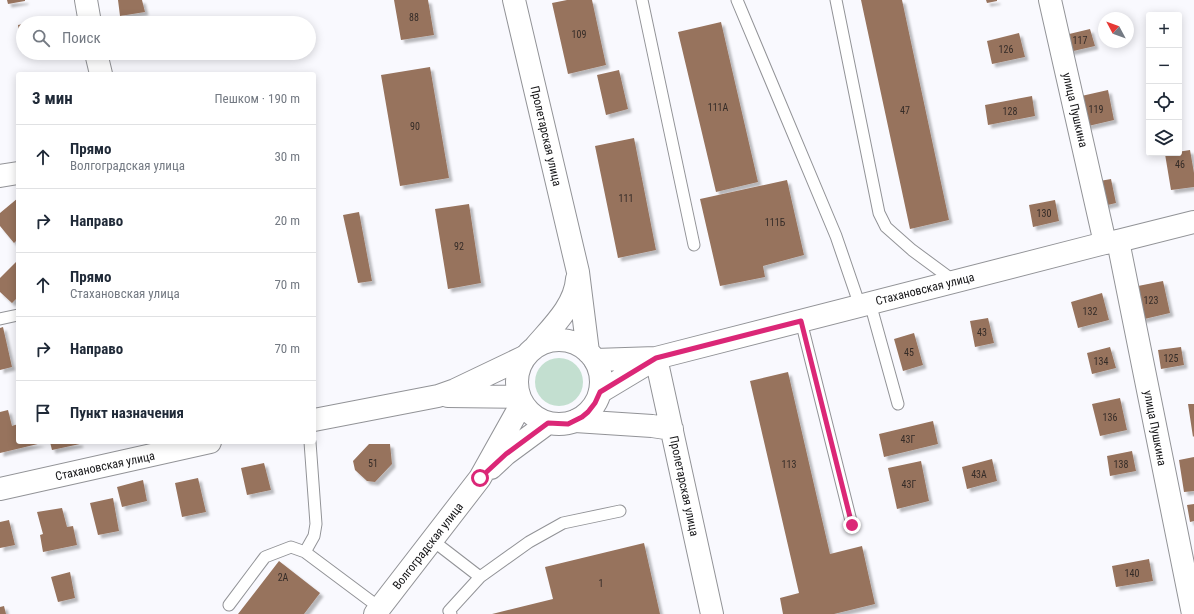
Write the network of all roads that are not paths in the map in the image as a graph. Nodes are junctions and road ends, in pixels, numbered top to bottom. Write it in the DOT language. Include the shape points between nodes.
graph roads {
  1 [pos="86,0"];
  2 [pos="514,0"];
  3 [pos="642,0"];
  4 [pos="737,0"];
  5 [pos="836,0"];
  6 [pos="1050,0"];
  7 [pos="89,16"];
  8 [pos="98,60"];
  9 [pos="101,72"];
  10 [pos="16,173"];
  11 [pos="0,176"];
  12 [pos="1194,222"];
  13 [pos="1111,242"];
  14 [pos="694,245"];
  15 [pos="578,272"];
  16 [pos="954,282"];
  17 [pos="865,305"];
  18 [pos="16,315"];
  19 [pos="0,319"];
  20 [pos="801,321"];
  21 [pos="530,352"];
  22 [pos="592,356"];
  23 [pos="656,358"];
  24 [pos="600,392"];
  25 [pos="438,396"];
  26 [pos="520,400"];
  27 [pos="898,404"];
  28 [pos="316,420"];
  29 [pos="575,421"];
  30 [pos="548,423"];
  31 [pos="672,430"];
  32 [pos="310,444"];
  33 [pos="181,445"];
  34 [pos="480,478"];
  35 [pos="0,489"];
  36 [pos="620,511"];
  37 [pos="852,525"];
  38 [pos="432,540"];
  39 [pos="305,552"];
  40 [pos="480,577"];
  41 [pos="229,605"];
  42 [pos="378,611"];
  43 [pos="451,614"];
  44 [pos="712,614"];
  45 [pos="1193,614"];
  1 -- 7 [label="street"];
  2 -- 15 [label="street, Пролетарская улица"];
  3 -- 14 [label="lane"];
  4 -- 17 [label="lane"];
  5 -- 16 [label="lane" via="879,213 886,227"];
  6 -- 13 [label="street, улица Пушкина"];
  8 -- 9 [label="street"];
  10 -- 11 [label="street"];
  12 -- 13 [label="street, Стахановская улица"];
  13 -- 16 [label="street, Стахановская улица"];
  13 -- 45 [label="street, улица Пушкина"];
  15 -- 21 [label="street, Пролетарская улица" via="572,299"];
  15 -- 22 [label="street, Пролетарская улица"];
  16 -- 17 [label="street, Стахановская улица"];
  17 -- 20 [label="street, Стахановская улица"];
  17 -- 27 [label="lane"];
  18 -- 19 [label="lane"];
  20 -- 23 [label="street, Стахановская улица"];
  20 -- 37 [label="lane"];
  21 -- 22 [label="street" via="546,342 558,339 580,345"];
  21 -- 25 [label="street"];
  21 -- 26 [label="street" via="518,370 516,384"];
  22 -- 23 [label="street, Стахановская улица"];
  22 -- 24 [label="street" via="599,369"];
  23 -- 24 [label="street, Стахановская улица"];
  23 -- 31 [label="street, Пролетарская улица"];
  24 -- 29 [label="street" via="588,412"];
  25 -- 26 [label="street"];
  25 -- 28 [label="street"];
  26 -- 30 [label="street" via="529,412"];
  26 -- 34 [label="street, Волгоградская улица"];
  29 -- 30 [label="street"];
  29 -- 31 [label="street" via="652,426"];
  30 -- 34 [label="street, Волгоградская улица" via="506,454"];
  31 -- 44 [label="street, Пролетарская улица"];
  32 -- 39 [label="lane" via="316,524 314,536"];
  33 -- 35 [label="street, Стахановская улица"];
  34 -- 38 [label="street, Волгоградская улица"];
  36 -- 40 [label="lane" via="563,523 529,542"];
  38 -- 40 [label="lane"];
  38 -- 42 [label="street, Волгоградская улица"];
  39 -- 41 [label="lane" via="291,547 265,557"];
  39 -- 42 [label="lane"];
  40 -- 43 [label="lane" via="449,611"];
}
